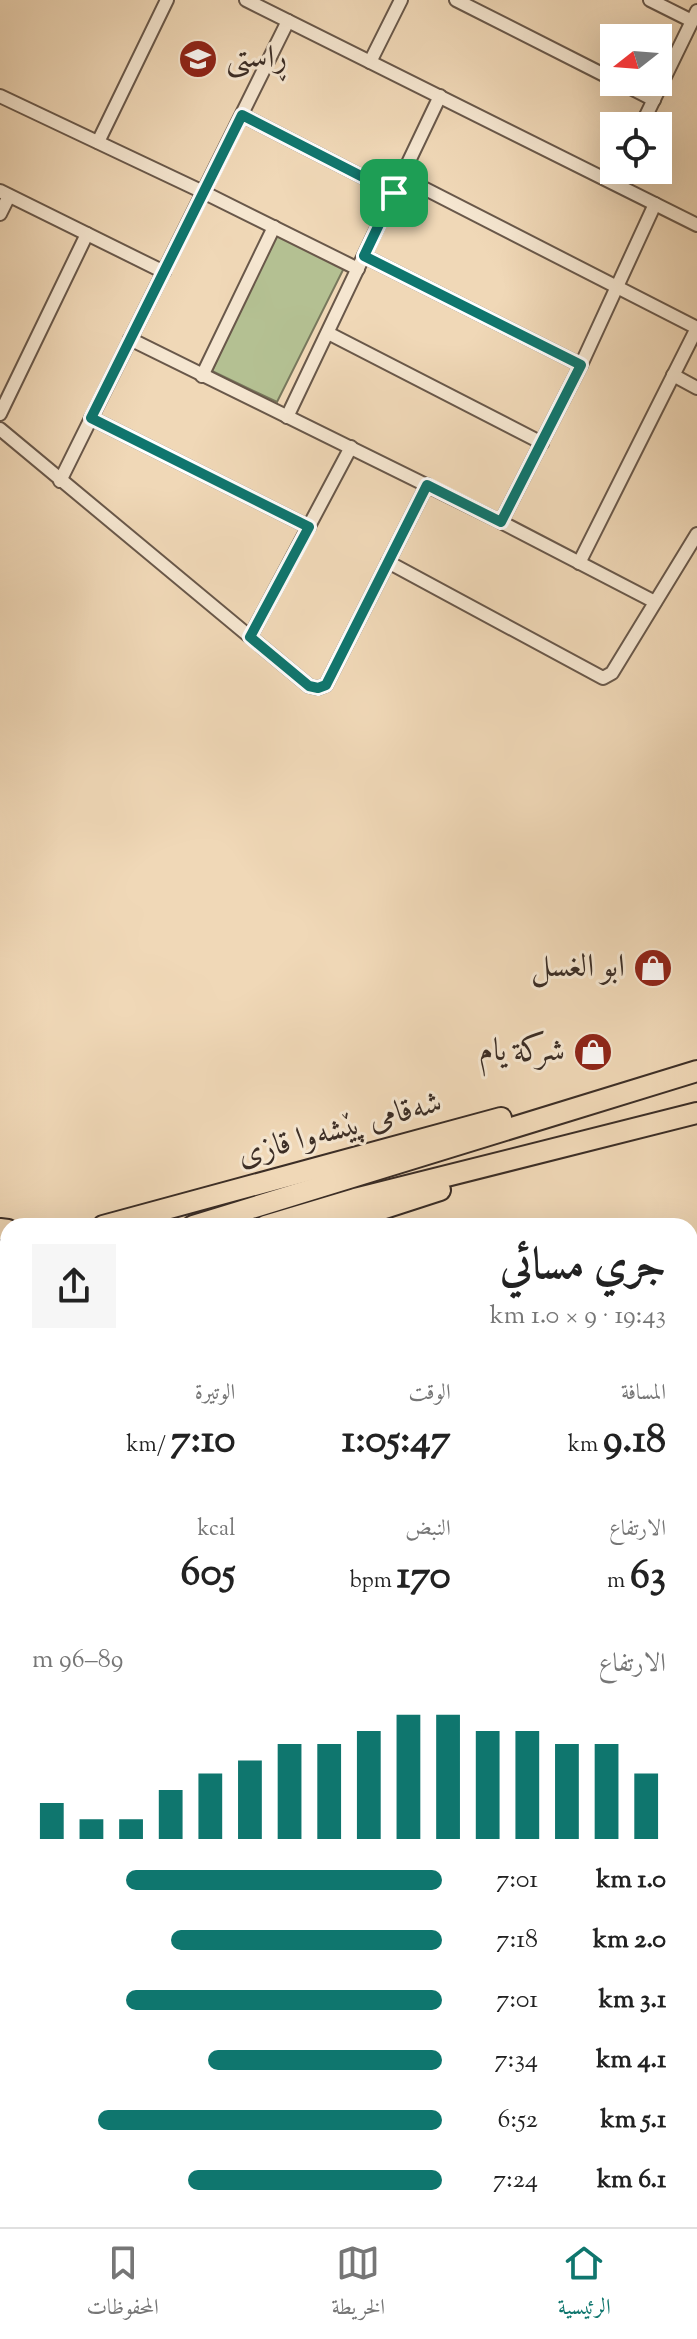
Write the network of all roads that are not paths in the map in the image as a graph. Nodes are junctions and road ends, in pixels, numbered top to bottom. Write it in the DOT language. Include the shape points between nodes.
graph roads {
  1 [pos="167,0"];
  2 [pos="246,0"];
  3 [pos="401,0"];
  4 [pos="456,0"];
  5 [pos="650,0"];
  6 [pos="694,16"];
  7 [pos="288,21"];
  8 [pos="370,62"];
  9 [pos="600,73"];
  10 [pos="0,96"];
  11 [pos="440,96"];
  12 [pos="646,96"];
  13 [pos="654,100"];
  14 [pos="648,112"];
  15 [pos="242,115"];
  16 [pos="98,142"];
  17 [pos="600,176"];
  18 [pos="402,177"];
  19 [pos="615,184"];
  20 [pos="203,192"];
  21 [pos="5,193"];
  22 [pos="394,193"];
  23 [pos="655,204"];
  24 [pos="0,214"];
  25 [pos="695,220"];
  26 [pos="274,227"];
  27 [pos="87,234"];
  28 [pos="364,256"];
  29 [pos="358,269"];
  30 [pos="164,272"];
  31 [pos="616,287"];
  32 [pos="697,328"];
  33 [pos="328,333"];
  34 [pos="130,339"];
  35 [pos="581,365"];
  36 [pos="673,375"];
  37 [pos="202,376"];
  38 [pos="697,388"];
  39 [pos="0,414"];
  40 [pos="287,417"];
  41 [pos="91,418"];
  42 [pos="0,429"];
  43 [pos="542,443"];
  44 [pos="351,447"];
  45 [pos="60,481"];
  46 [pos="427,485"];
  47 [pos="501,522"];
  48 [pos="309,527"];
  49 [pos="697,534"];
  50 [pos="388,562"];
  51 [pos="579,563"];
  52 [pos="655,602"];
  53 [pos="250,637"];
  54 [pos="697,1071"];
  55 [pos="595,1101"];
  56 [pos="697,1113"];
  57 [pos="607,1136"];
  58 [pos="132,1218"];
  59 [pos="219,1218"];
  60 [pos="292,1218"];
  61 [pos="354,1218"];
  1 -- 16 [label="street"];
  2 -- 7 [label="street"];
  3 -- 8 [label="street"];
  4 -- 9 [label="street"];
  5 -- 6 [label="street"];
  6 -- 13 [label="street"];
  7 -- 8 [label="street"];
  7 -- 15 [label="street"];
  8 -- 11 [label="street"];
  10 -- 16 [label="street"];
  11 -- 17 [label="street"];
  11 -- 18 [label="street"];
  12 -- 13 [label="street"];
  13 -- 14 [label="street"];
  15 -- 20 [label="street"];
  15 -- 22 [label="street"];
  16 -- 20 [label="street"];
  18 -- 22 [label="street"];
  18 -- 31 [label="street"];
  19 -- 23 [label="street"];
  20 -- 26 [label="street"];
  20 -- 30 [label="street"];
  21 -- 24 [label="street"];
  21 -- 27 [label="street"];
  22 -- 28 [label="street"];
  23 -- 25 [label="street"];
  23 -- 31 [label="street"];
  26 -- 29 [label="street"];
  26 -- 37 [label="street"];
  27 -- 30 [label="street"];
  27 -- 39 [label="street"];
  28 -- 29 [label="street"];
  28 -- 35 [label="street"];
  29 -- 33 [label="street"];
  30 -- 34 [label="street"];
  31 -- 32 [label="street"];
  31 -- 35 [label="street"];
  32 -- 36 [label="street"];
  33 -- 40 [label="street"];
  33 -- 43 [label="street"];
  34 -- 37 [label="street"];
  34 -- 41 [label="street"];
  35 -- 43 [label="street"];
  36 -- 38 [label="street"];
  36 -- 51 [label="street"];
  37 -- 40 [label="street"];
  40 -- 44 [label="street"];
  41 -- 45 [label="street"];
  41 -- 48 [label="street"];
  42 -- 45 [label="street"];
  43 -- 47 [label="street"];
  44 -- 46 [label="street"];
  44 -- 48 [label="street"];
  45 -- 53 [label="street"];
  46 -- 47 [label="street"];
  46 -- 50 [label="street"];
  47 -- 51 [label="street"];
  48 -- 53 [label="street"];
  49 -- 52 [label="street"];
  50 -- 52 [label="street" via="603,678 612,673"];
  50 -- 53 [label="street" via="326,685 309,686"];
  51 -- 52 [label="street"];
  54 -- 55 [label="highway, شەقامی پێشەوا قازی"];
  55 -- 58 [label="highway, شەقامی پێشەوا قازی" via="536,1108"];
  55 -- 59 [label="highway, شەقامی پێشەوا قازی"];
  56 -- 57 [label="highway"];
  57 -- 60 [label="highway"];
  57 -- 61 [label="highway"];
}
